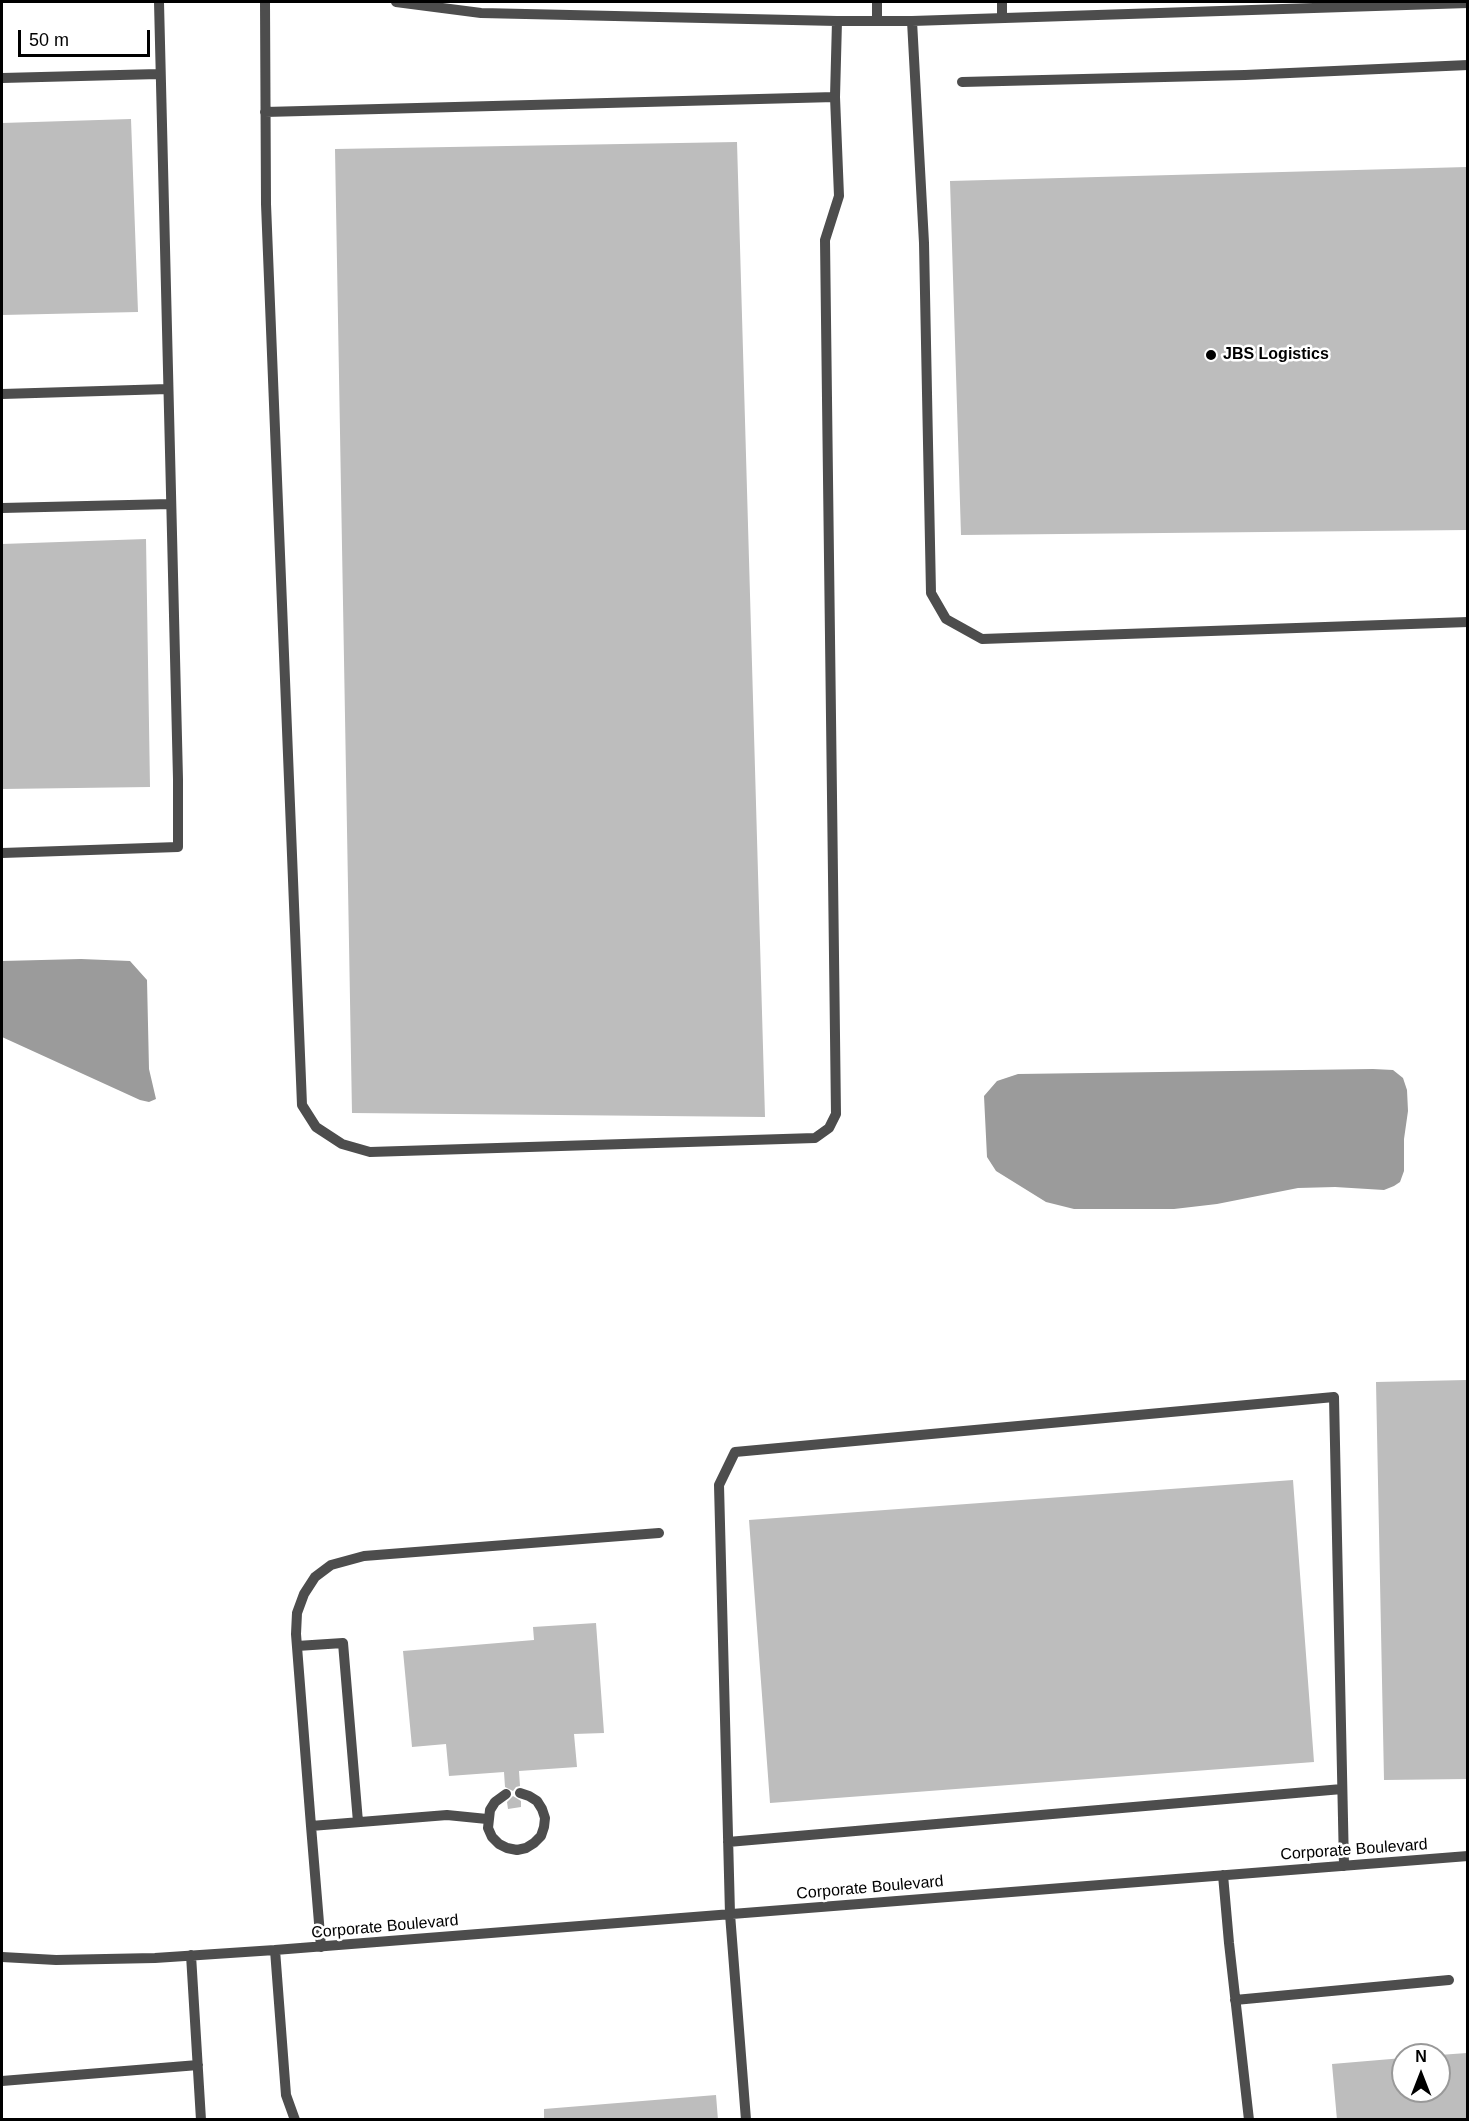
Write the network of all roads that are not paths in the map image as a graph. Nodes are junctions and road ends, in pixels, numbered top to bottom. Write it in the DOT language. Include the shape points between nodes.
graph roads {
  1 [pos="159,2"];
  2 [pos="265,2"];
  3 [pos="396,2"];
  4 [pos="877,2"];
  5 [pos="1002,2"];
  6 [pos="1467,3"];
  7 [pos="1002,18"];
  8 [pos="837,21"];
  9 [pos="877,21"];
  10 [pos="912,21"];
  11 [pos="1467,65"];
  12 [pos="159,74"];
  13 [pos="2,78"];
  14 [pos="962,82"];
  15 [pos="835,97"];
  16 [pos="265,112"];
  17 [pos="168,389"];
  18 [pos="2,394"];
  19 [pos="171,504"];
  20 [pos="2,508"];
  21 [pos="1467,622"];
  22 [pos="2,853"];
  23 [pos="658,1533"];
  24 [pos="297,1646"];
  25 [pos="1342,1789"];
  26 [pos="520,1792"];
  27 [pos="506,1794"];
  28 [pos="488,1819"];
  29 [pos="358,1822"];
  30 [pos="311,1826"];
  31 [pos="728,1842"];
  32 [pos="1467,1856"];
  33 [pos="1344,1866"];
  34 [pos="1223,1875"];
  35 [pos="730,1914"];
  36 [pos="321,1947"];
  37 [pos="275,1950"];
  38 [pos="191,1955"];
  39 [pos="2,1957"];
  40 [pos="1449,1980"];
  41 [pos="1235,2000"];
  42 [pos="198,2065"];
  43 [pos="2,2081"];
  44 [pos="201,2120"];
  45 [pos="294,2120"];
  46 [pos="746,2120"];
  47 [pos="1249,2120"];
  1 -- 12 [label="street"];
  2 -- 16 [label="street"];
  3 -- 8 [label="street" via="481,13"];
  4 -- 9 [label="street"];
  5 -- 7 [label="street"];
  6 -- 7 [label="street"];
  7 -- 10 [label="street"];
  8 -- 9 [label="street"];
  8 -- 15 [label="street"];
  9 -- 10 [label="street"];
  10 -- 21 [label="street" via="924,243 930,593 946,619 982,639"];
  11 -- 14 [label="street"];
  12 -- 13 [label="street"];
  12 -- 17 [label="street"];
  15 -- 16 [label="street"];
  15 -- 16 [label="street" via="839,196 825,240 836,1114 829,1128 815,1138 382,1152 342,1144 316,1127 302,1105"];
  17 -- 18 [label="street"];
  17 -- 19 [label="street"];
  19 -- 20 [label="street"];
  19 -- 22 [label="street" via="178,848"];
  23 -- 24 [label="street" via="348,1559 315,1577 304,1594 297,1613"];
  24 -- 29 [label="street" via="344,1643"];
  24 -- 30 [label="street"];
  25 -- 31 [label="street"];
  25 -- 31 [label="street" via="1334,1397 735,1452 719,1485"];
  25 -- 33 [label="street"];
  26 -- 28 [label="street" via="537,1801 545,1818 534,1844 517,1850 507,1848 492,1837"];
  27 -- 28 [label="street" via="495,1802"];
  28 -- 29 [label="street" via="447,1815"];
  29 -- 30 [label="street"];
  30 -- 36 [label="street"];
  31 -- 35 [label="street"];
  32 -- 33 [label="street, Corporate Boulevard"];
  33 -- 34 [label="street, Corporate Boulevard"];
  34 -- 35 [label="street, Corporate Boulevard"];
  34 -- 41 [label="street"];
  35 -- 36 [label="street, Corporate Boulevard"];
  35 -- 46 [label="street"];
  36 -- 37 [label="street, Corporate Boulevard"];
  37 -- 38 [label="street, Corporate Boulevard"];
  37 -- 45 [label="street" via="286,2096"];
  38 -- 39 [label="street, Corporate Boulevard" via="56,1960"];
  38 -- 42 [label="street"];
  40 -- 41 [label="street"];
  41 -- 47 [label="street"];
  42 -- 43 [label="street"];
  42 -- 44 [label="street"];
}
